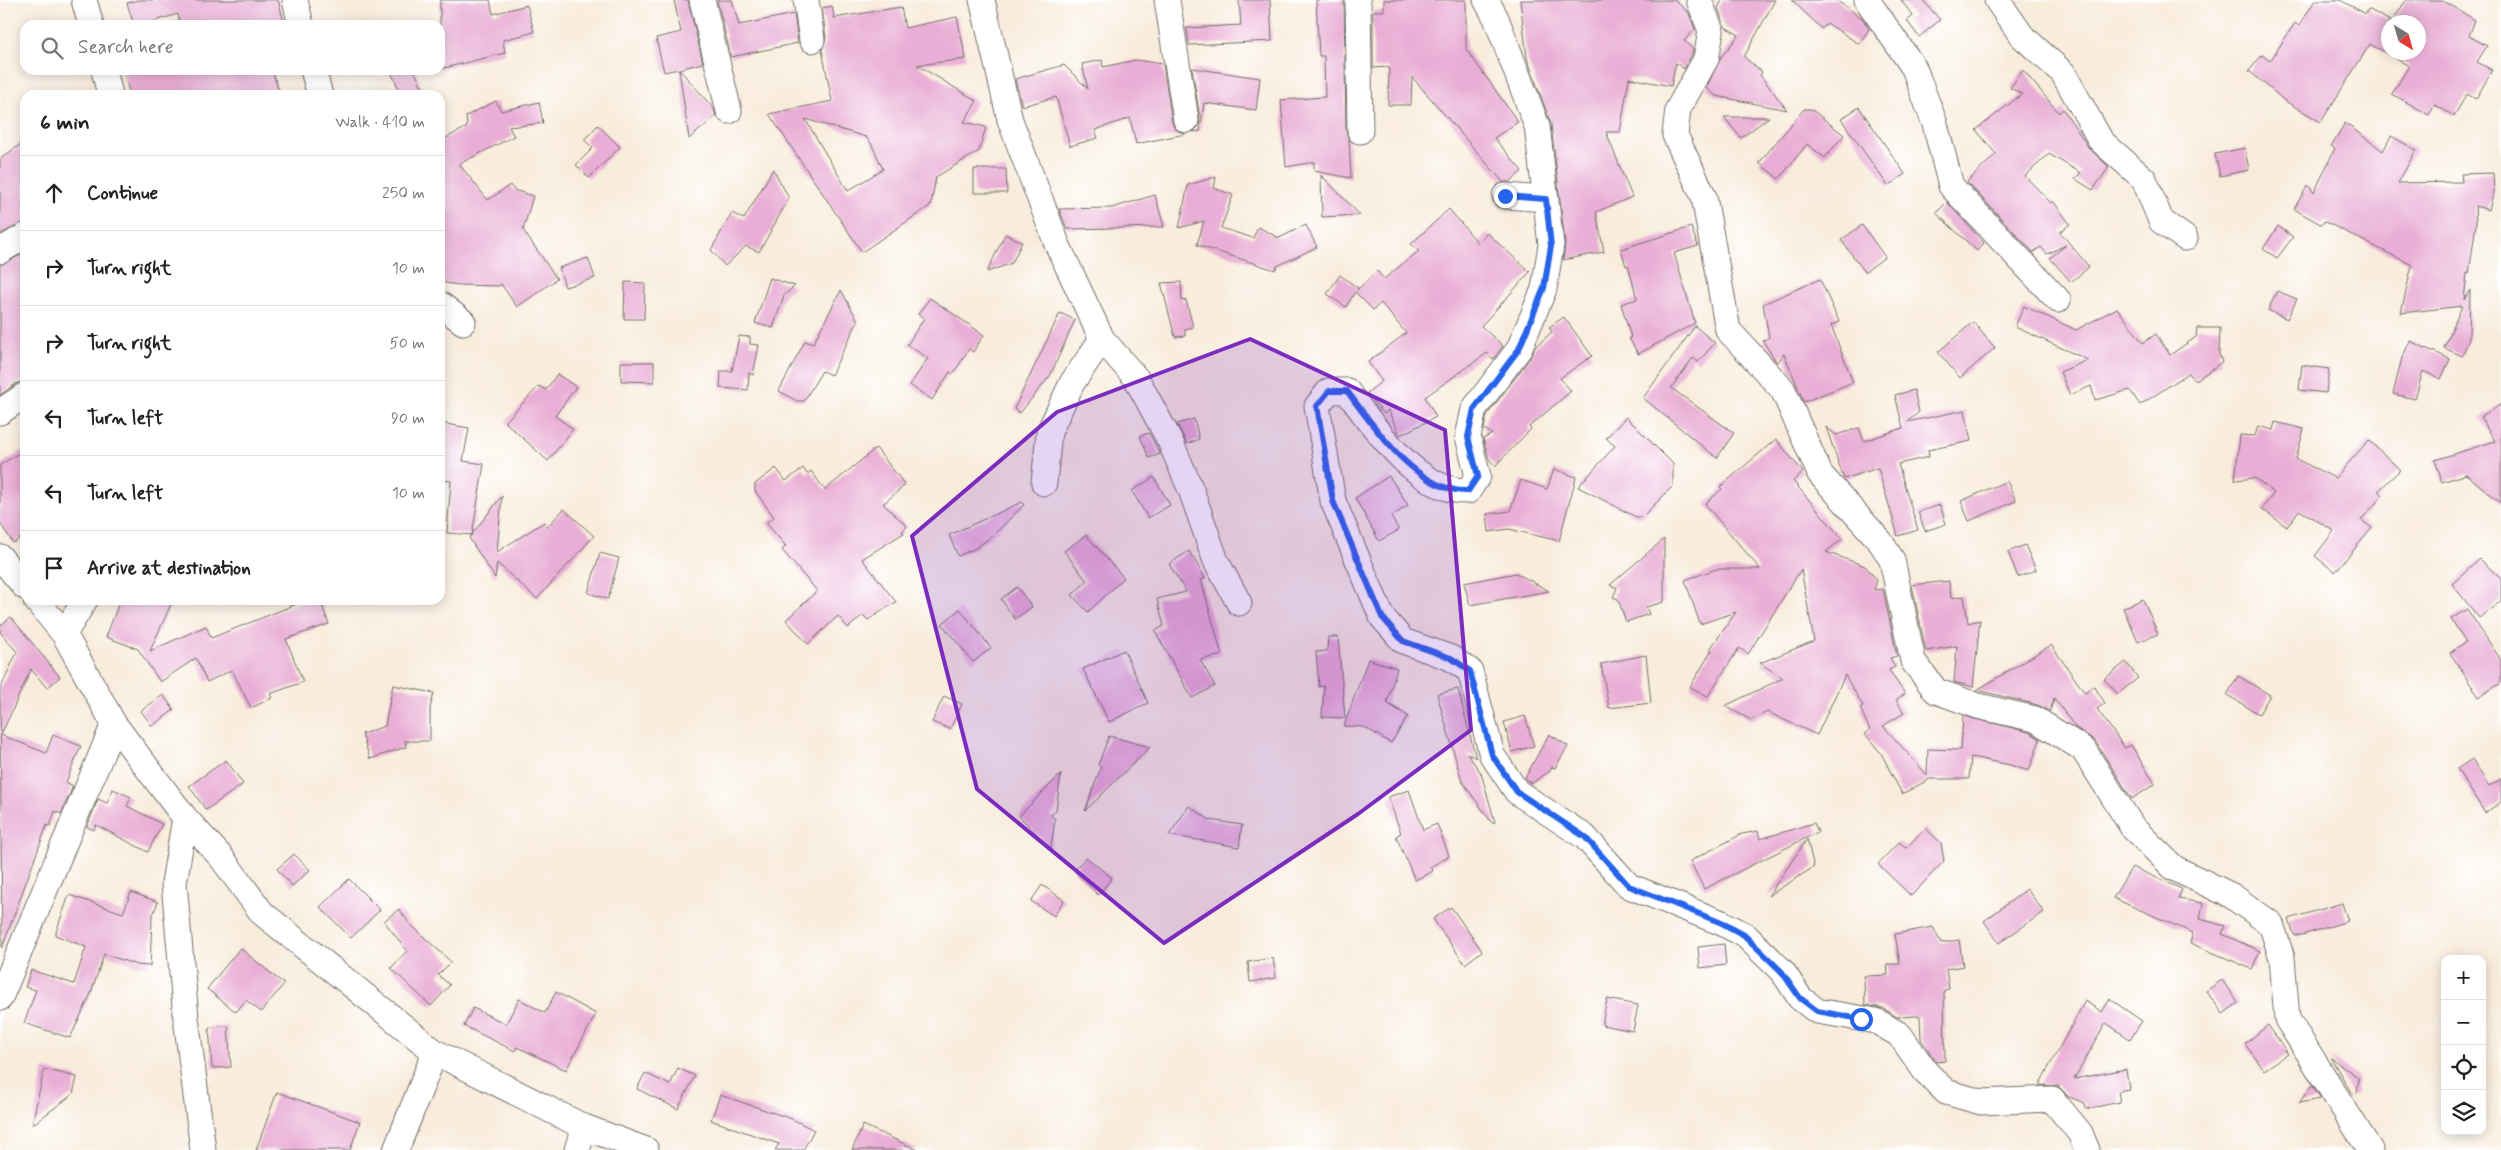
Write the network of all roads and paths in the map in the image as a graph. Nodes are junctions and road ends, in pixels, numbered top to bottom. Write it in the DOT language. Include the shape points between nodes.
graph roads {
  1 [pos="84,0"];
  2 [pos="295,0"];
  3 [pos="702,0"];
  4 [pos="806,0"];
  5 [pos="982,0"];
  6 [pos="1168,0"];
  7 [pos="1358,0"];
  8 [pos="1486,0"];
  9 [pos="1699,0"];
  10 [pos="1867,0"];
  11 [pos="1997,0"];
  12 [pos="90,20"];
  13 [pos="301,20"];
  14 [pos="812,40"];
  15 [pos="105,75"];
  16 [pos="314,75"];
  17 [pos="109,90"];
  18 [pos="319,90"];
  19 [pos="729,111"];
  20 [pos="1186,120"];
  21 [pos="1360,131"];
  22 [pos="1505,196"];
  23 [pos="1546,199"];
  24 [pos="2184,238"];
  25 [pos="20,239"];
  26 [pos="0,251"];
  27 [pos="2058,300"];
  28 [pos="445,308"];
  29 [pos="463,322"];
  30 [pos="1102,339"];
  31 [pos="20,399"];
  32 [pos="0,412"];
  33 [pos="1044,483"];
  34 [pos="1,560"];
  35 [pos="20,581"];
  36 [pos="1239,603"];
  37 [pos="40,605"];
  38 [pos="82,605"];
  39 [pos="64,634"];
  40 [pos="114,724"];
  41 [pos="185,818"];
  42 [pos="0,998"];
  43 [pos="434,1052"];
  44 [pos="584,1127"];
  45 [pos="203,1150"];
  46 [pos="396,1150"];
  47 [pos="577,1150"];
  48 [pos="646,1150"];
  49 [pos="2087,1150"];
  50 [pos="2370,1150"];
  1 -- 12 [label="street"];
  2 -- 13 [label="street"];
  3 -- 19 [label="street"];
  4 -- 14 [label="street"];
  5 -- 30 [label="street" via="1010,120 1057,244"];
  6 -- 20 [label="street"];
  7 -- 21 [label="street"];
  8 -- 23 [label="street" via="1496,18 1537,126"];
  9 -- 50 [label="street" via="1711,31 1706,59 1678,109 1675,134 1704,197 1728,330 1783,390 1820,474 1880,541 1892,560 1913,661 1936,692 2035,719 2083,750 2133,828 2174,868 2232,896 2271,924 2282,958 2287,1019"];
  10 -- 27 [label="street" via="1914,68 1935,124 1951,186"];
  11 -- 24 [label="street" via="2022,36 2063,73 2101,141 2144,179 2161,221"];
  15 -- 17 [label="street"];
  16 -- 18 [label="street"];
  22 -- 23 [label="street"];
  23 -- 49 [label="street" via="1551,246 1544,288 1519,349 1474,409 1468,437 1478,476 1468,491 1453,492 1425,479 1384,439 1347,391 1329,391 1317,406 1333,501 1382,617 1403,641 1451,658 1470,671 1492,755 1517,792 1585,837 1629,886 1744,935 1782,972 1800,998 1817,1011 1876,1021 1900,1035 1925,1071 1946,1092 1981,1102 2052,1099 2080,1133"];
  25 -- 26 [label="street"];
  28 -- 29 [label="street"];
  30 -- 33 [label="street" via="1072,384 1049,432"];
  30 -- 36 [label="street" via="1136,378 1170,441 1216,561"];
  31 -- 32 [label="street"];
  34 -- 35 [label="street"];
  37 -- 39 [label="street"];
  38 -- 39 [label="street"];
  39 -- 40 [label="street"];
  40 -- 41 [label="street"];
  40 -- 42 [label="street"];
  41 -- 43 [label="street" via="220,857 262,913"];
  41 -- 45 [label="street" via="174,883 186,1018"];
  43 -- 44 [label="street"];
  43 -- 46 [label="street"];
  44 -- 47 [label="street"];
  44 -- 48 [label="street"];
}
